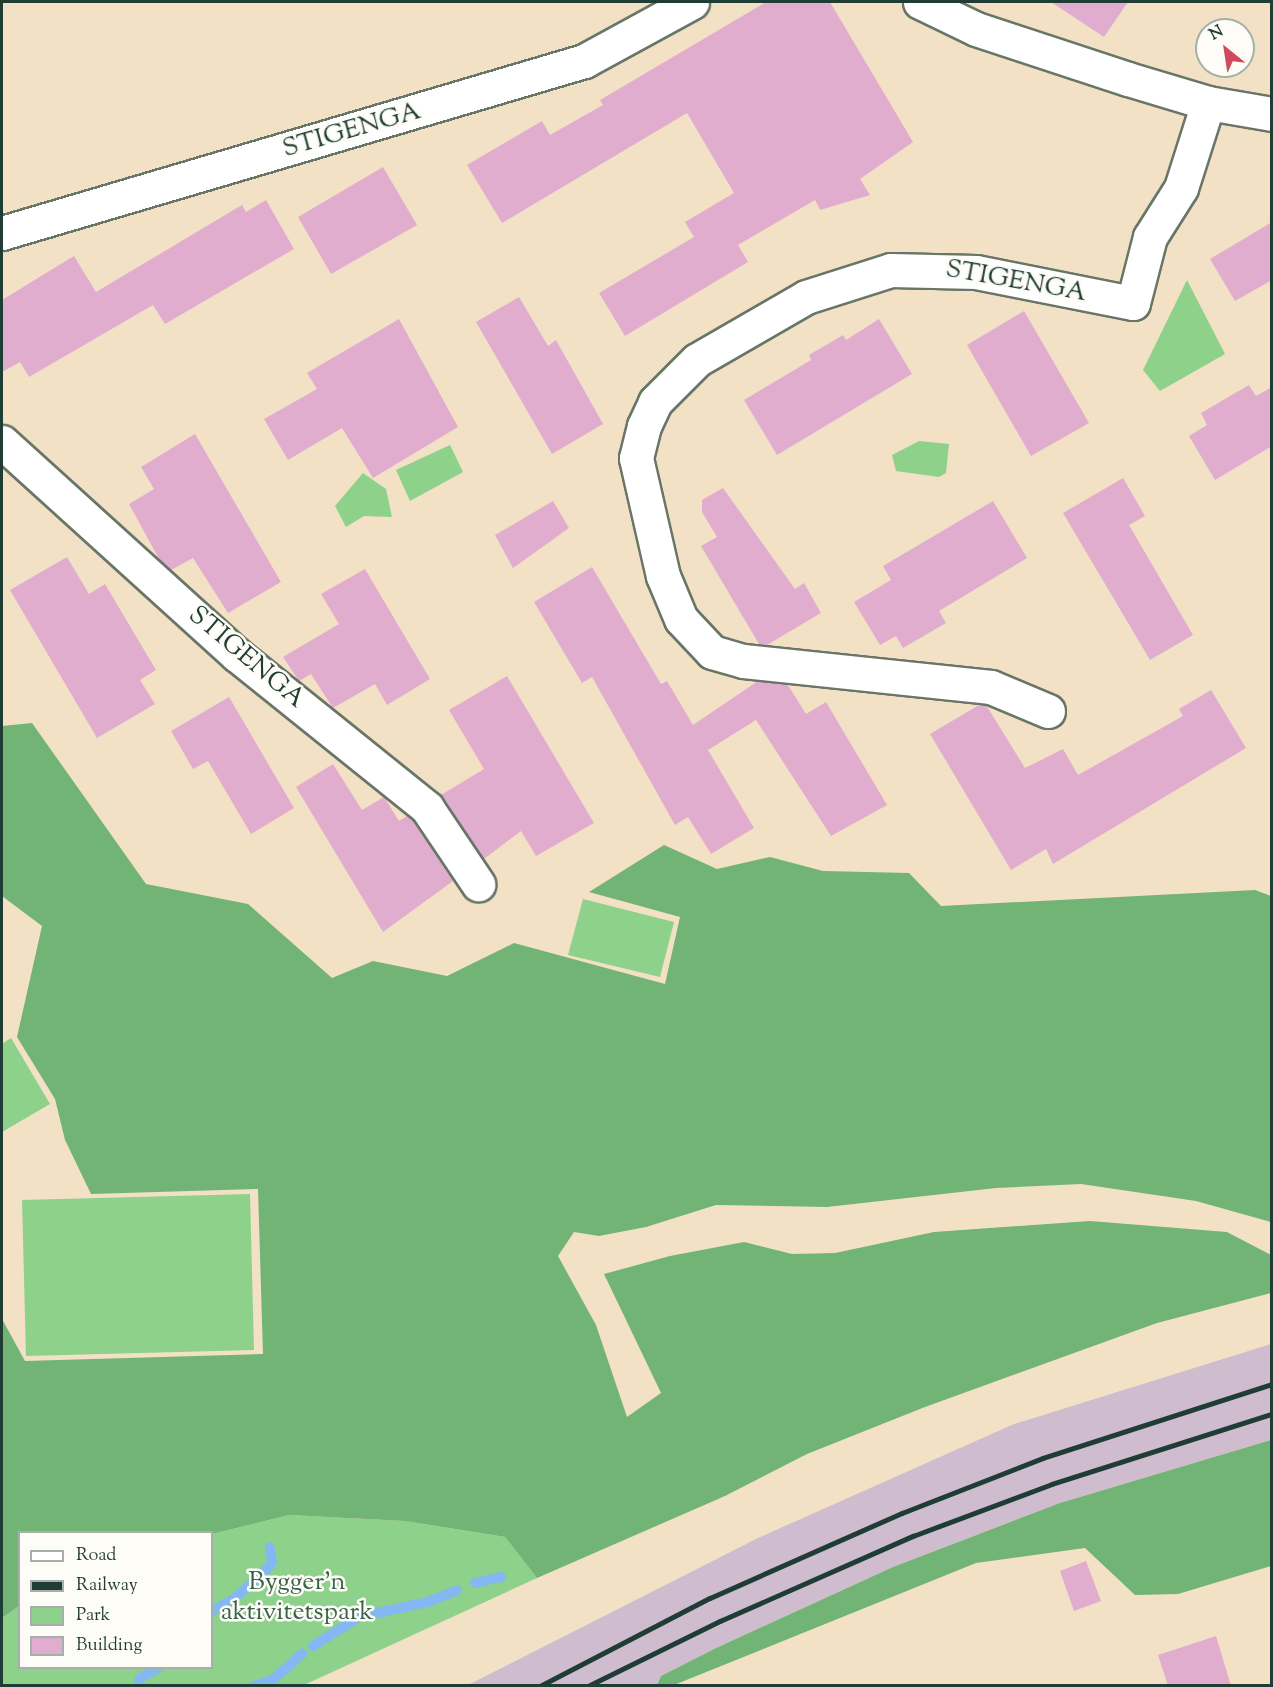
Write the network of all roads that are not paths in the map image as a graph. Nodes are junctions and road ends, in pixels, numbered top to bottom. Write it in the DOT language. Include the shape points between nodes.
graph roads {
  1 [pos="692,2"];
  2 [pos="920,2"];
  3 [pos="1208,103"];
  4 [pos="1272,114"];
  5 [pos="2,233"];
  6 [pos="2,442"];
  7 [pos="1048,711"];
  8 [pos="478,884"];
  1 -- 5 [label="street, STIGENGA" via="584,61"];
  2 -- 3 [label="street" via="976,29"];
  3 -- 4 [label="street"];
  3 -- 7 [label="street, STIGENGA" via="1180,188 1150,237 1133,303 976,272 891,270 806,297 715,348 675,379 655,402 644,426 636,458 663,576 681,619 712,652 743,661 991,687"];
  6 -- 8 [label="street, STIGENGA" via="237,655 427,808"];
}
